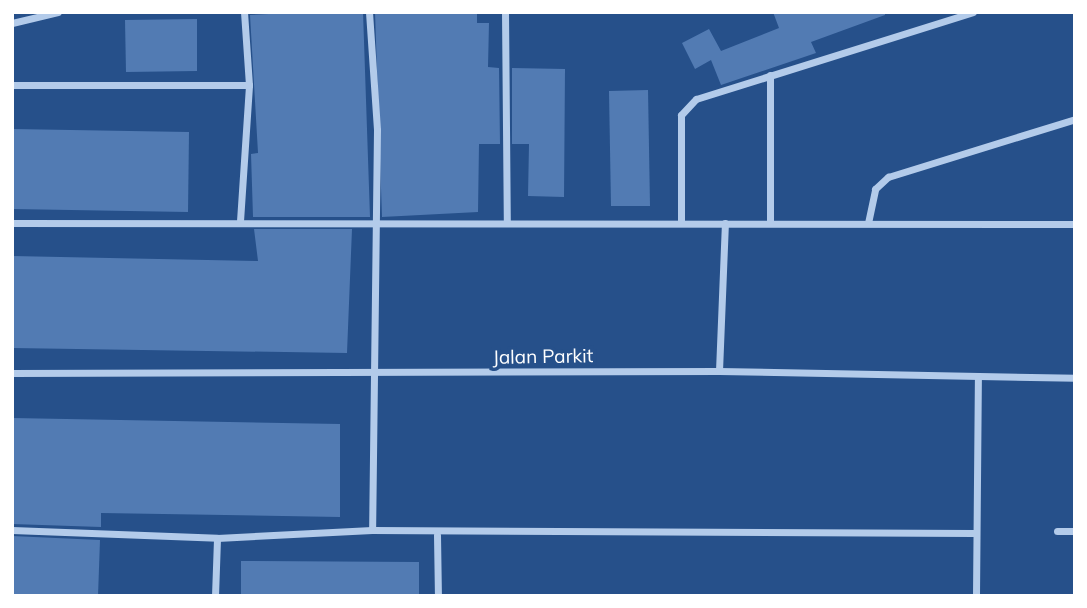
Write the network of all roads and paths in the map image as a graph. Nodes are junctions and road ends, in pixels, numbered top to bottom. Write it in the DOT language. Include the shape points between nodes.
graph roads {
  1 [pos="58,12"];
  2 [pos="244,12"];
  3 [pos="369,12"];
  4 [pos="505,12"];
  5 [pos="973,12"];
  6 [pos="12,23"];
  7 [pos="770,75"];
  8 [pos="12,85"];
  9 [pos="249,85"];
  10 [pos="1075,119"];
  11 [pos="681,220"];
  12 [pos="240,221"];
  13 [pos="507,221"];
  14 [pos="12,223"];
  15 [pos="725,223"];
  16 [pos="770,223"];
  17 [pos="868,223"];
  18 [pos="1075,223"];
  19 [pos="377,227"];
  20 [pos="719,371"];
  21 [pos="12,373"];
  22 [pos="373,375"];
  23 [pos="978,378"];
  24 [pos="1075,378"];
  25 [pos="12,530"];
  26 [pos="372,530"];
  27 [pos="1057,531"];
  28 [pos="1075,531"];
  29 [pos="974,533"];
  30 [pos="436,535"];
  31 [pos="217,538"];
  32 [pos="215,596"];
  33 [pos="438,596"];
  34 [pos="976,596"];
  1 -- 6 [label="street"];
  2 -- 9 [label="street"];
  3 -- 19 [label="street"];
  4 -- 13 [label="street"];
  5 -- 7 [label="street"];
  7 -- 11 [label="street" via="685,107"];
  7 -- 16 [label="street"];
  8 -- 9 [label="street"];
  9 -- 12 [label="street"];
  10 -- 17 [label="street" via="888,177 875,188"];
  11 -- 13 [label="street"];
  11 -- 15 [label="street"];
  12 -- 14 [label="street"];
  12 -- 19 [label="street"];
  13 -- 19 [label="street"];
  15 -- 16 [label="street"];
  15 -- 20 [label="street"];
  16 -- 17 [label="street"];
  17 -- 18 [label="street"];
  19 -- 22 [label="street"];
  20 -- 22 [label="street, Jalan Parkit"];
  20 -- 23 [label="street, Jalan Parkit"];
  21 -- 22 [label="street, Jalan Parkit"];
  22 -- 26 [label="street"];
  23 -- 24 [label="street, Jalan Parkit"];
  23 -- 29 [label="street"];
  25 -- 31 [label="street"];
  26 -- 30 [label="street"];
  26 -- 31 [label="street"];
  27 -- 28 [label="street"];
  29 -- 30 [label="street"];
  29 -- 34 [label="street"];
  30 -- 33 [label="street"];
  31 -- 32 [label="street"];
}
